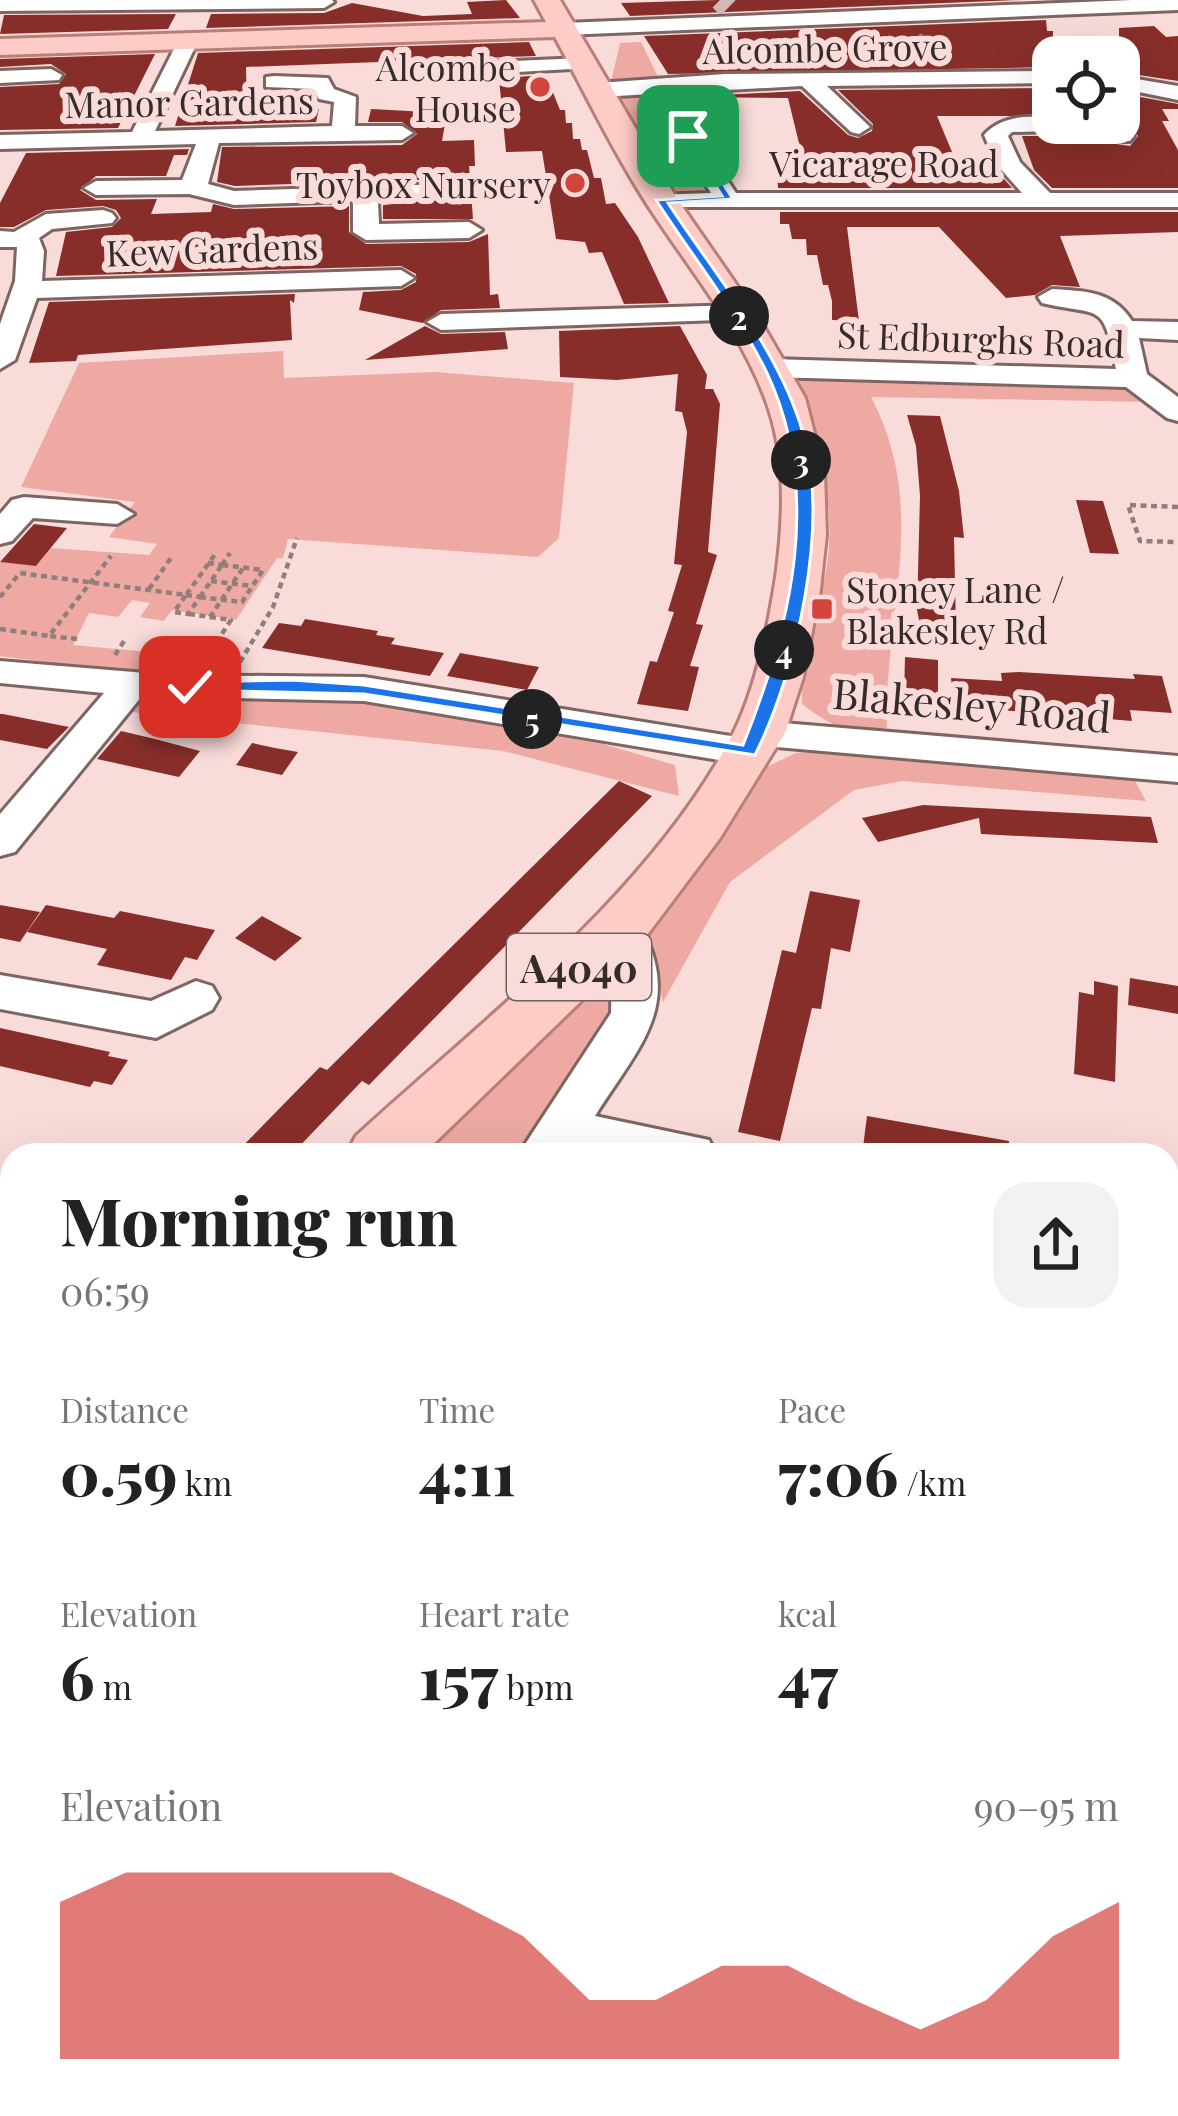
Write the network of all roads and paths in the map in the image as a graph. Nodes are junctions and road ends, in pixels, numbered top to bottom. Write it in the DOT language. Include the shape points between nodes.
graph roads {
  1 [pos="547,0"];
  2 [pos="324,2"];
  3 [pos="0,4"];
  4 [pos="1178,4"];
  5 [pos="728,8"];
  6 [pos="1057,15"];
  7 [pos="1178,16"];
  8 [pos="774,22"];
  9 [pos="914,26"];
  10 [pos="376,38"];
  11 [pos="631,38"];
  12 [pos="187,44"];
  13 [pos="0,48"];
  14 [pos="588,54"];
  15 [pos="464,69"];
  16 [pos="51,75"];
  17 [pos="0,77"];
  18 [pos="1032,77"];
  19 [pos="950,79"];
  20 [pos="274,82"];
  21 [pos="809,82"];
  22 [pos="1140,86"];
  23 [pos="1178,93"];
  24 [pos="667,107"];
  25 [pos="40,109"];
  26 [pos="1032,126"];
  27 [pos="859,127"];
  28 [pos="402,133"];
  29 [pos="343,134"];
  30 [pos="210,136"];
  31 [pos="140,138"];
  32 [pos="7,144"];
  33 [pos="655,144"];
  34 [pos="693,144"];
  35 [pos="196,187"];
  36 [pos="447,191"];
  37 [pos="364,194"];
  38 [pos="728,199"];
  39 [pos="1042,199"];
  40 [pos="661,200"];
  41 [pos="1178,200"];
  42 [pos="469,230"];
  43 [pos="10,239"];
  44 [pos="400,278"];
  45 [pos="26,290"];
  46 [pos="1052,297"];
  47 [pos="738,314"];
  48 [pos="441,322"];
  49 [pos="1123,329"];
  50 [pos="1178,331"];
  51 [pos="0,360"];
  52 [pos="771,368"];
  53 [pos="1133,378"];
  54 [pos="1178,412"];
  55 [pos="1178,507"];
  56 [pos="117,514"];
  57 [pos="0,534"];
  58 [pos="297,538"];
  59 [pos="1178,542"];
  60 [pos="230,553"];
  61 [pos="216,554"];
  62 [pos="110,556"];
  63 [pos="171,558"];
  64 [pos="208,563"];
  65 [pos="243,568"];
  66 [pos="211,580"];
  67 [pos="90,582"];
  68 [pos="232,584"];
  69 [pos="253,586"];
  70 [pos="148,590"];
  71 [pos="186,595"];
  72 [pos="0,597"];
  73 [pos="200,597"];
  74 [pos="221,600"];
  75 [pos="242,602"];
  76 [pos="188,614"];
  77 [pos="210,617"];
  78 [pos="231,620"];
  79 [pos="0,629"];
  80 [pos="49,635"];
  81 [pos="76,639"];
  82 [pos="214,646"];
  83 [pos="0,672"];
  84 [pos="131,684"];
  85 [pos="225,686"];
  86 [pos="754,742"];
  87 [pos="1158,768"];
  88 [pos="1178,795"];
  89 [pos="0,842"];
  90 [pos="620,928"];
  91 [pos="0,992"];
  92 [pos="196,998"];
  93 [pos="392,1143"];
  94 [pos="552,1143"];
  1 -- 14 [label="main road, A4040"];
  2 -- 3 [label="street"];
  4 -- 6 [label="street"];
  5 -- 8 [label="street"];
  6 -- 7 [label="street"];
  6 -- 8 [label="street"];
  6 -- 9 [label="street"];
  8 -- 14 [label="street"];
  9 -- 11 [label="street"];
  9 -- 19 [label="path"];
  10 -- 12 [label="main road"];
  10 -- 14 [label="main road"];
  10 -- 14 [label="main road"];
  12 -- 13 [label="main road"];
  12 -- 31 [label="street"];
  14 -- 15 [label="street"];
  14 -- 21 [label="street, Alcombe Grove" via="693,81"];
  14 -- 40 [label="main road, A4040"];
  16 -- 17 [label="street"];
  18 -- 19 [label="street, Alcombe Grove"];
  19 -- 21 [label="street, Alcombe Grove"];
  20 -- 29 [label="street, Manor Gardens" via="320,83 327,94 345,97"];
  21 -- 27 [label="street"];
  22 -- 23 [label="street"];
  24 -- 34 [label="street"];
  25 -- 32 [label="street"];
  26 -- 39 [label="street" via="1006,125 996,135 1009,165"];
  28 -- 29 [label="street"];
  29 -- 30 [label="street, Manor Gardens"];
  30 -- 31 [label="street, Manor Gardens"];
  30 -- 35 [label="street"];
  31 -- 32 [label="street, Manor Gardens"];
  33 -- 34 [label="street"];
  34 -- 38 [label="street"];
  35 -- 37 [label="street" via="258,208"];
  35 -- 43 [label="street" via="97,198"];
  36 -- 37 [label="street"];
  37 -- 42 [label="street" via="366,232"];
  38 -- 39 [label="street, Vicarage Road"];
  38 -- 40 [label="street, Vicarage Road"];
  39 -- 41 [label="street, Vicarage Road"];
  40 -- 47 [label="main road, A4040"];
  43 -- 45 [label="street" via="32,244"];
  44 -- 45 [label="street, Kew Gardens"];
  45 -- 51 [label="street"];
  46 -- 49 [label="street" via="1094,300 1113,309"];
  47 -- 48 [label="street"];
  47 -- 52 [label="main road, A4040"];
  49 -- 50 [label="street"];
  49 -- 53 [label="street"];
  52 -- 53 [label="street, St Edburghs Road"];
  52 -- 86 [label="main road, A4040" via="797,433 805,535 778,677"];
  53 -- 54 [label="street, St Edburghs Road"];
  55 -- 59 [label="path" via="1128,506 1140,541"];
  56 -- 57 [label="street" via="24,507"];
  58 -- 85 [label="path" via="273,608"];
  60 -- 66 [label="path"];
  61 -- 64 [label="path"];
  62 -- 67 [label="path"];
  63 -- 70 [label="path"];
  64 -- 65 [label="path"];
  64 -- 71 [label="path"];
  65 -- 68 [label="path"];
  65 -- 69 [label="path" via="263,570"];
  66 -- 68 [label="path"];
  66 -- 73 [label="path"];
  67 -- 70 [label="path"];
  67 -- 72 [label="path" via="20,573"];
  67 -- 80 [label="path"];
  68 -- 69 [label="path"];
  68 -- 74 [label="path"];
  69 -- 75 [label="path"];
  70 -- 71 [label="path"];
  71 -- 73 [label="path"];
  71 -- 76 [label="path" via="174,612"];
  73 -- 74 [label="path"];
  73 -- 76 [label="path"];
  74 -- 75 [label="path"];
  74 -- 77 [label="path"];
  75 -- 78 [label="path"];
  76 -- 77 [label="path"];
  77 -- 78 [label="path"];
  78 -- 82 [label="path"];
  79 -- 80 [label="path"];
  80 -- 81 [label="path"];
  83 -- 84 [label="street, Blakesley Road"];
  84 -- 85 [label="street, Blakesley Road"];
  84 -- 89 [label="street"];
  85 -- 86 [label="street, Blakesley Road" via="364,689"];
  86 -- 87 [label="street, Blakesley Road"];
  86 -- 90 [label="main road, A4040"];
  87 -- 88 [label="street"];
  90 -- 93 [label="main road, A4040"];
  90 -- 94 [label="street" via="635,966 634,1015"];
  91 -- 92 [label="street" via="156,1021"];
}
